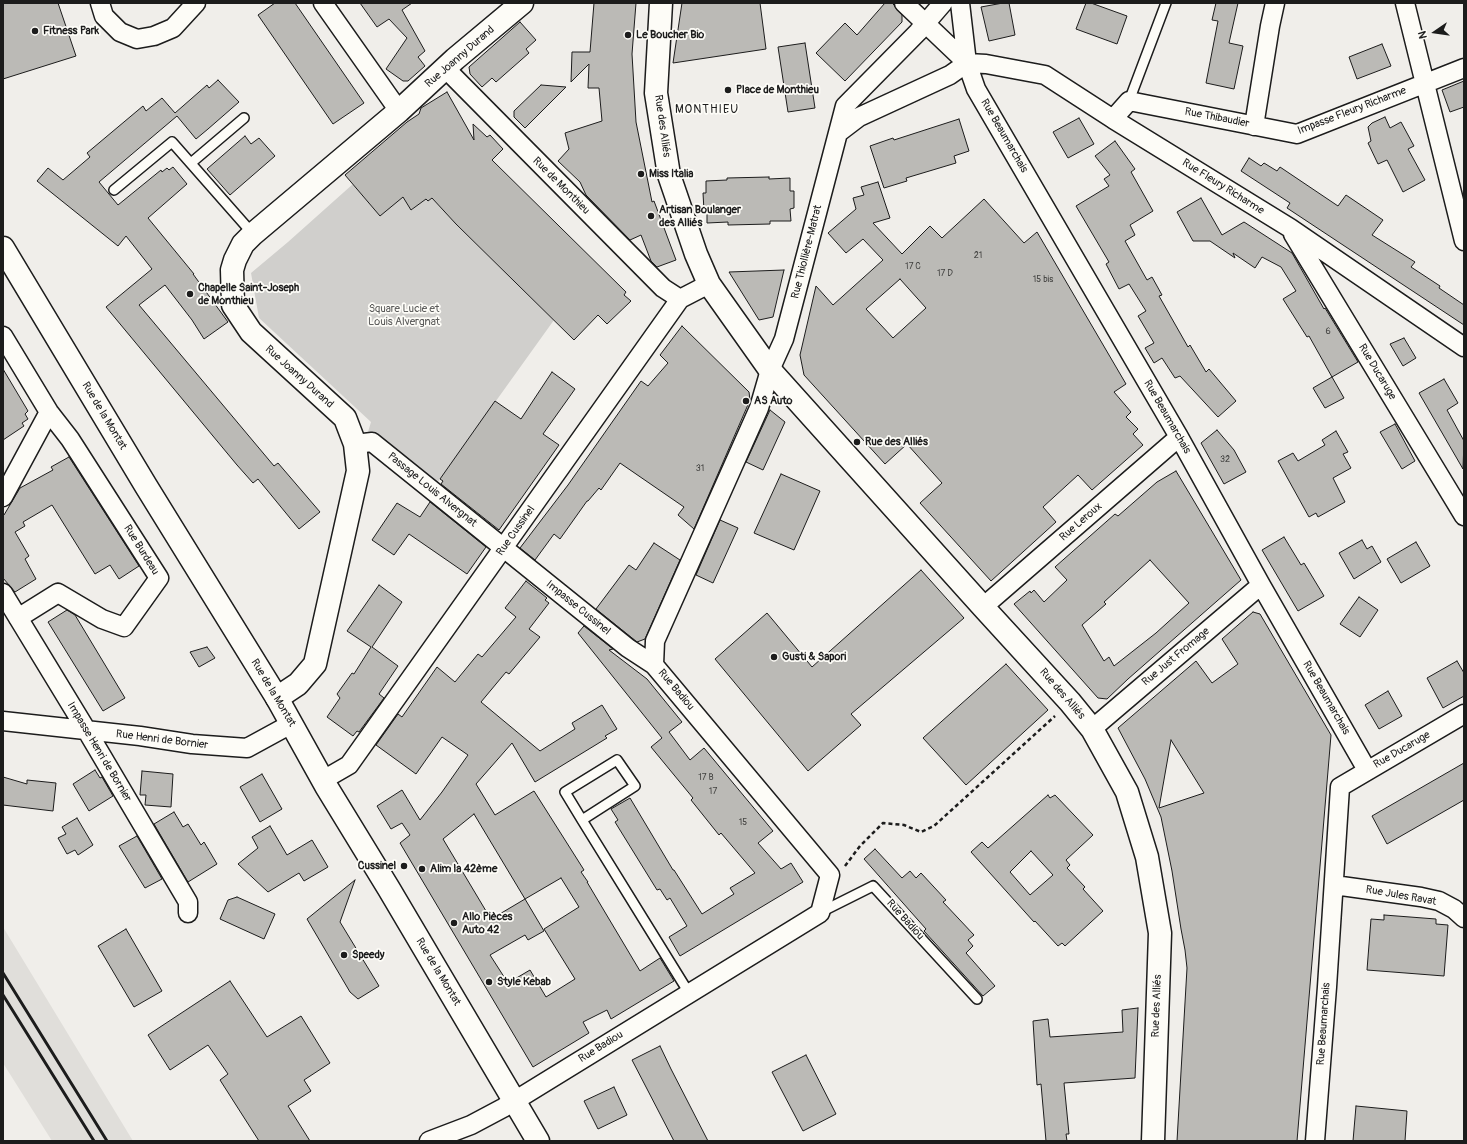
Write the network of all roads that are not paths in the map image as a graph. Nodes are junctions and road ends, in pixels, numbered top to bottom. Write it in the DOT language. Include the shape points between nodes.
graph roads {
  1 [pos="100,3"];
  2 [pos="196,3"];
  3 [pos="323,3"];
  4 [pos="522,3"];
  5 [pos="661,3"];
  6 [pos="904,3"];
  7 [pos="943,3"];
  8 [pos="960,3"];
  9 [pos="1166,3"];
  10 [pos="1275,3"];
  11 [pos="1405,3"];
  12 [pos="926,23"];
  13 [pos="967,63"];
  14 [pos="445,68"];
  15 [pos="1464,68"];
  16 [pos="1425,83"];
  17 [pos="1129,101"];
  18 [pos="399,111"];
  19 [pos="244,118"];
  20 [pos="1113,119"];
  21 [pos="1254,126"];
  22 [pos="838,133"];
  23 [pos="191,163"];
  24 [pos="114,190"];
  25 [pos="1290,228"];
  26 [pos="253,234"];
  27 [pos="1464,241"];
  28 [pos="3,248"];
  29 [pos="710,284"];
  30 [pos="680,299"];
  31 [pos="3,336"];
  32 [pos="1464,347"];
  33 [pos="770,370"];
  34 [pos="49,412"];
  35 [pos="1179,437"];
  36 [pos="355,444"];
  37 [pos="3,497"];
  38 [pos="1464,516"];
  39 [pos="504,548"];
  40 [pos="1261,585"];
  41 [pos="3,593"];
  42 [pos="983,607"];
  43 [pos="18,618"];
  44 [pos="654,665"];
  45 [pos="277,698"];
  46 [pos="1464,714"];
  47 [pos="3,722"];
  48 [pos="291,724"];
  49 [pos="1092,729"];
  50 [pos="87,731"];
  51 [pos="1367,770"];
  52 [pos="323,780"];
  53 [pos="1340,787"];
  54 [pos="582,820"];
  55 [pos="1334,885"];
  56 [pos="188,912"];
  57 [pos="820,913"];
  58 [pos="1464,918"];
  59 [pos="689,993"];
  60 [pos="977,999"];
  61 [pos="514,1101"];
  62 [pos="429,1141"];
  63 [pos="538,1141"];
  64 [pos="1153,1141"];
  65 [pos="1315,1141"];
  1 -- 2 [label="street" via="104,16 120,32 137,38 154,36 173,28"];
  3 -- 18 [label="street"];
  4 -- 14 [label="street, Rue Joanny Durand"];
  5 -- 29 [label="street, Rue des Alliés" via="656,93 669,175 696,254"];
  6 -- 12 [label="street"];
  7 -- 12 [label="street, Rue Thiollière-Matrat"];
  8 -- 13 [label="street"];
  9 -- 17 [label="lane"];
  10 -- 21 [label="street, Rue Thibaudier"];
  11 -- 16 [label="street"];
  12 -- 13 [label="street"];
  12 -- 22 [label="street, Rue Thiollière-Matrat" via="845,106"];
  13 -- 20 [label="street, Rue Fleury Richarme" via="1045,75"];
  13 -- 22 [label="street" via="950,75 859,117"];
  13 -- 35 [label="street, Rue Beaumarchais" via="976,89"];
  14 -- 18 [label="street, Rue Joanny Durand"];
  14 -- 30 [label="street, Rue de Monthieu" via="663,288"];
  15 -- 16 [label="street, Impasse Fleury Richarme"];
  16 -- 21 [label="street, Impasse Fleury Richarme" via="1297,134"];
  16 -- 27 [label="street"];
  17 -- 20 [label="street"];
  17 -- 21 [label="street, Rue Thibaudier"];
  18 -- 26 [label="street, Rue Joanny Durand"];
  19 -- 23 [label="lane"];
  20 -- 25 [label="street, Rue Fleury Richarme"];
  22 -- 33 [label="street, Rue Thiollière-Matrat" via="784,339"];
  23 -- 24 [label="lane" via="172,142"];
  23 -- 26 [label="lane"];
  25 -- 32 [label="street, Rue Fleury Richarme"];
  25 -- 38 [label="street, Rue Ducaruge"];
  26 -- 36 [label="street, Rue Joanny Durand" via="243,244 232,270 233,304 251,332 345,418"];
  28 -- 45 [label="street, Rue de la Montat"];
  29 -- 30 [label="street, Rue Cussinel"];
  29 -- 33 [label="street, Rue des Alliés"];
  30 -- 39 [label="street, Rue Cussinel"];
  31 -- 34 [label="street, Rue Burdeau"];
  33 -- 42 [label="street, Rue des Alliés"];
  33 -- 44 [label="street, Rue Badiou" via="759,408 655,641"];
  34 -- 37 [label="street"];
  34 -- 43 [label="street, Rue Burdeau" via="70,439 159,578 124,626 102,619 58,594"];
  35 -- 40 [label="street, Rue Beaumarchais"];
  35 -- 42 [label="street, Rue Leroux"];
  36 -- 39 [label="street, Passage Louis Alvergnat" via="372,442"];
  36 -- 45 [label="street, Rue Joanny Durand" via="358,471 315,664 298,684"];
  39 -- 44 [label="street, Impasse Cussinel" via="628,648"];
  39 -- 52 [label="street, Rue Cussinel" via="349,765"];
  40 -- 49 [label="street, Rue Just Fromage"];
  40 -- 51 [label="street, Rue Beaumarchais"];
  41 -- 43 [label="street, Impasse Henri de Bornier"];
  42 -- 49 [label="street, Rue des Alliés"];
  43 -- 50 [label="street, Impasse Henri de Bornier"];
  44 -- 57 [label="street, Rue Badiou" via="830,875"];
  45 -- 48 [label="street, Rue de la Montat"];
  46 -- 51 [label="street, Rue Ducaruge"];
  47 -- 50 [label="street, Rue Henri de Bornier"];
  48 -- 50 [label="street, Rue Henri de Bornier" via="247,748"];
  48 -- 52 [label="street, Rue de la Montat"];
  49 -- 64 [label="street, Rue des Alliés" via="1127,792 1147,857 1160,933"];
  50 -- 56 [label="street, Impasse Henri de Bornier" via="188,902"];
  51 -- 53 [label="street, Rue Ducaruge"];
  52 -- 61 [label="street, Rue de la Montat"];
  53 -- 55 [label="street, Rue Beaumarchais"];
  54 -- 54 [label="lane" via="565,792 617,760 635,786"];
  54 -- 59 [label="lane"];
  55 -- 58 [label="street, Rue Jules Ravat" via="1439,901"];
  55 -- 65 [label="street, Rue Beaumarchais"];
  57 -- 59 [label="street, Rue Badiou"];
  57 -- 60 [label="lane, Rue Badiou" via="873,886"];
  59 -- 61 [label="street, Rue Badiou"];
  61 -- 62 [label="street, Rue Badiou" via="471,1125"];
  61 -- 63 [label="street, Rue de la Montat"];
}
